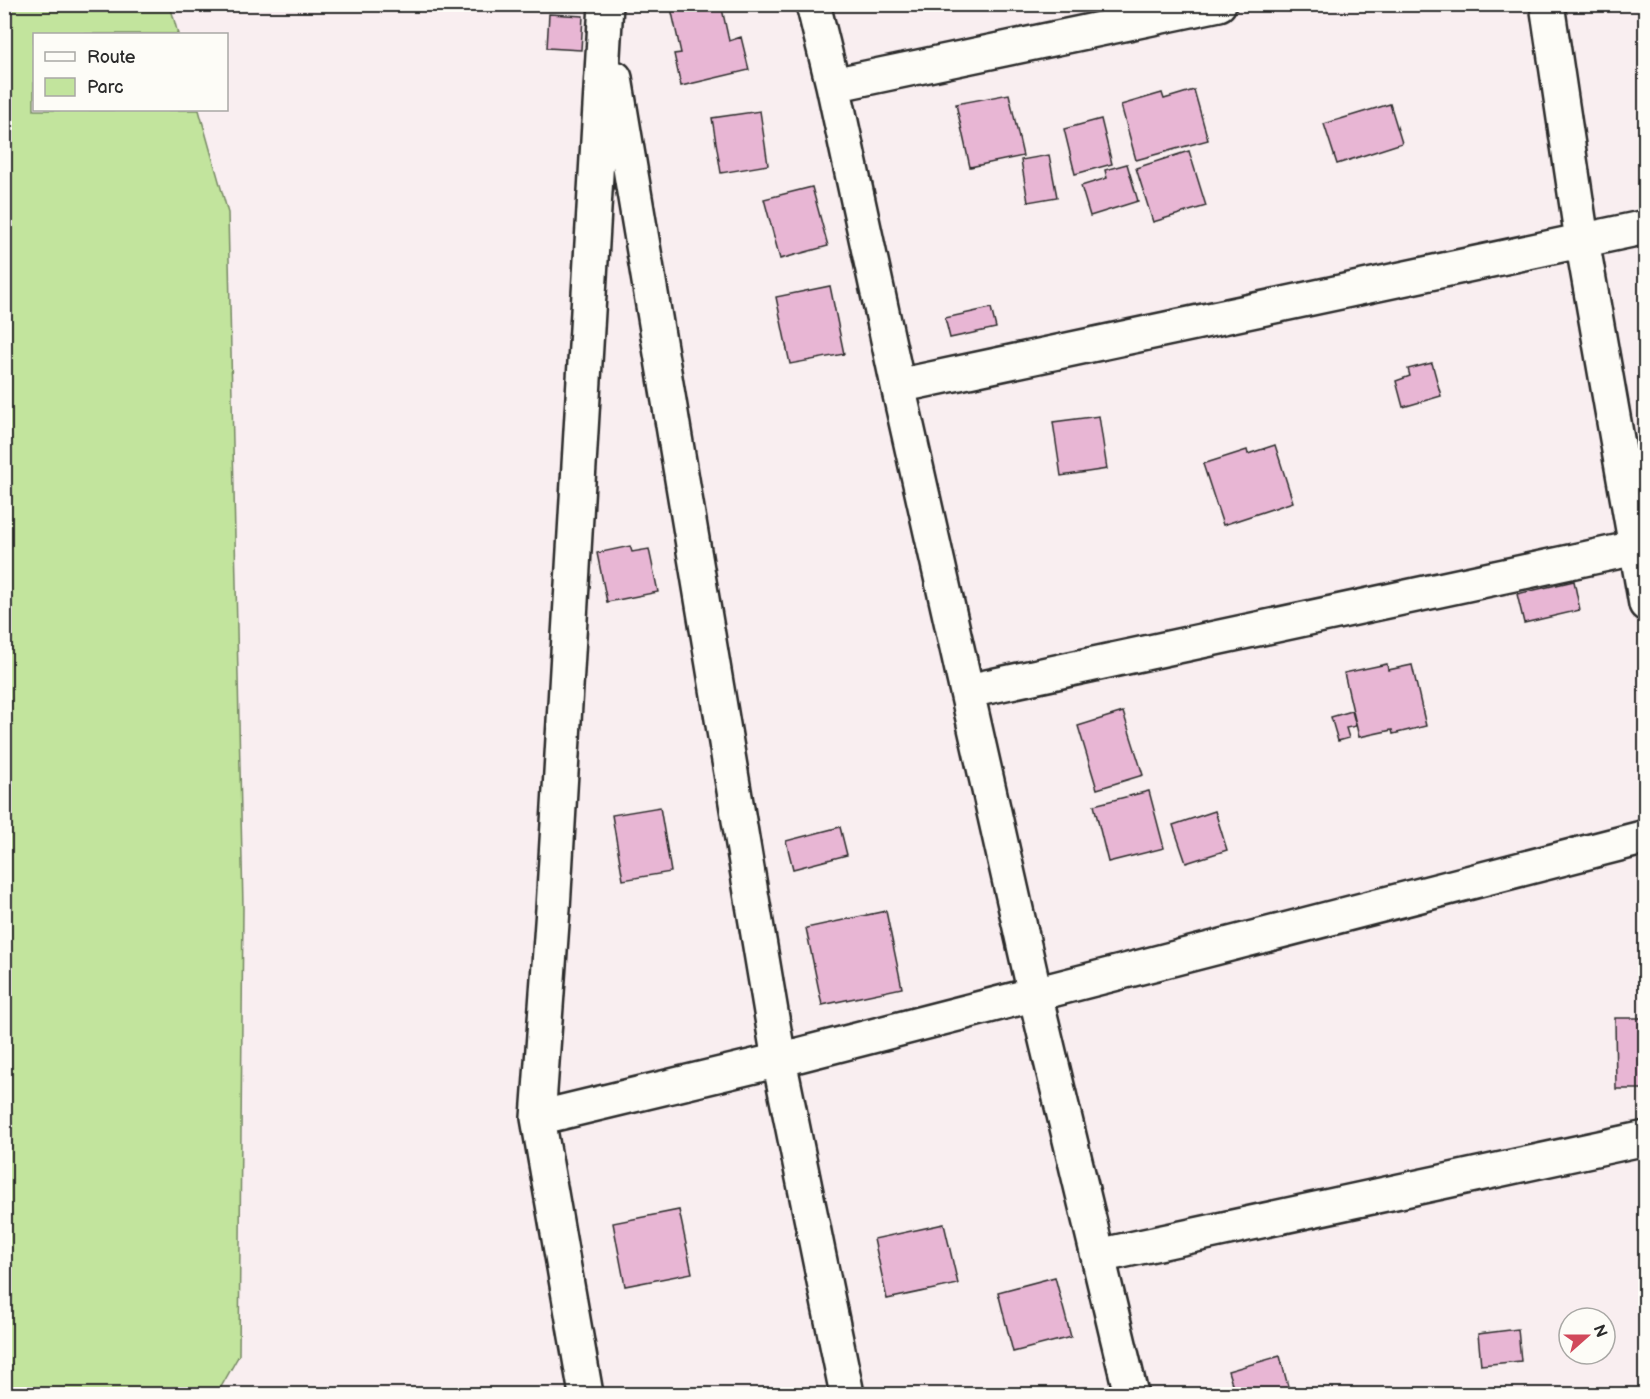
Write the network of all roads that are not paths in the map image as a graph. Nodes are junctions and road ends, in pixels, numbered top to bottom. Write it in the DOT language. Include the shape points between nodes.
graph roads {
  1 [pos="813,4"];
  2 [pos="1219,4"];
  3 [pos="1547,4"];
  4 [pos="605,12"];
  5 [pos="833,84"];
  6 [pos="1646,227"];
  7 [pos="1582,240"];
  8 [pos="898,386"];
  9 [pos="1635,548"];
  10 [pos="1646,604"];
  11 [pos="968,691"];
  12 [pos="1646,837"];
  13 [pos="1035,994"];
  14 [pos="778,1060"];
  15 [pos="538,1118"];
  16 [pos="1646,1138"];
  17 [pos="1098,1256"];
  18 [pos="586,1395"];
  19 [pos="847,1395"];
  20 [pos="1131,1395"];
  1 -- 5 [label="street"];
  2 -- 5 [label="street"];
  3 -- 7 [label="street"];
  4 -- 14 [label="street"];
  4 -- 15 [label="street"];
  5 -- 8 [label="street"];
  6 -- 7 [label="street"];
  7 -- 8 [label="street"];
  7 -- 9 [label="street"];
  8 -- 11 [label="street"];
  9 -- 10 [label="street"];
  9 -- 11 [label="street"];
  11 -- 13 [label="street"];
  12 -- 13 [label="street"];
  13 -- 14 [label="street"];
  13 -- 17 [label="street"];
  14 -- 15 [label="street"];
  14 -- 19 [label="street"];
  15 -- 18 [label="street"];
  16 -- 17 [label="street"];
  17 -- 20 [label="street"];
}
